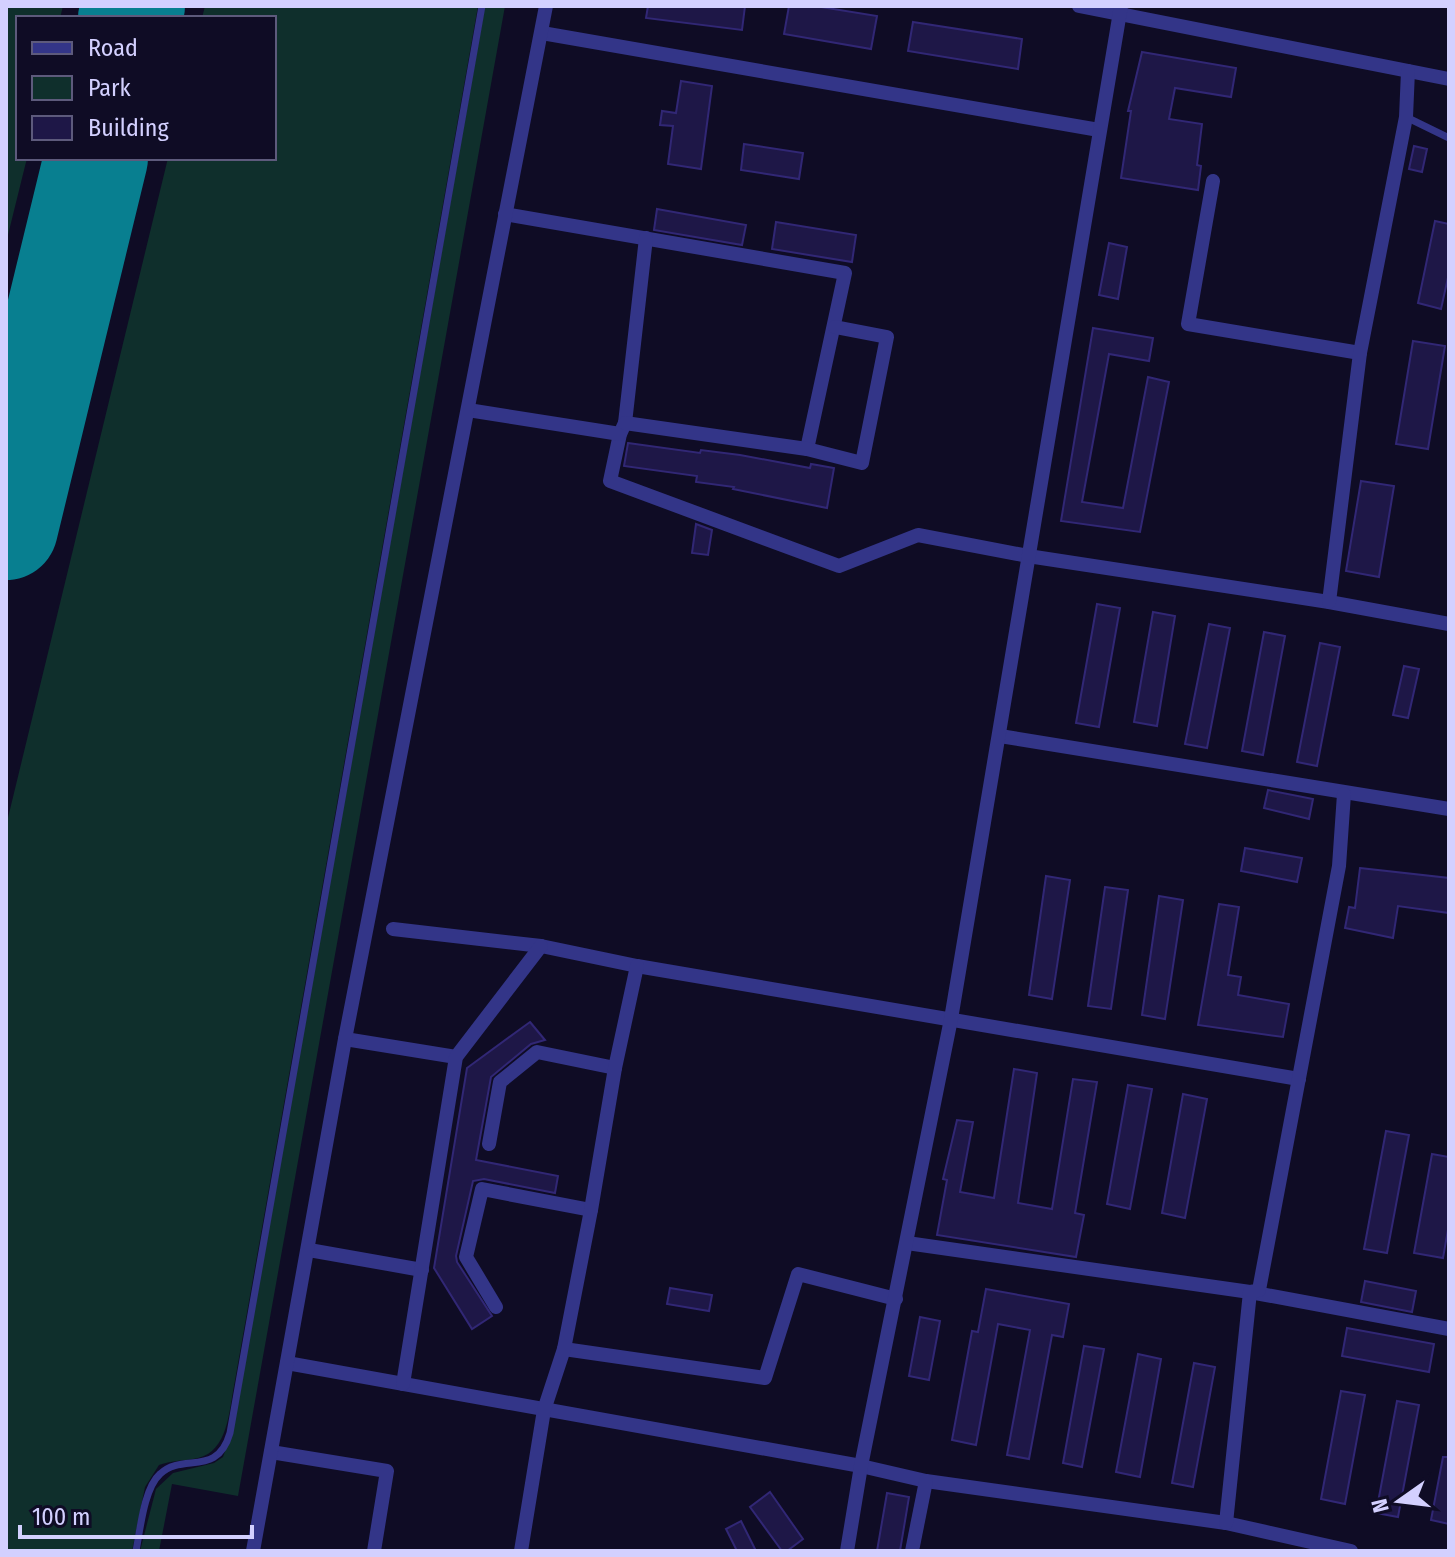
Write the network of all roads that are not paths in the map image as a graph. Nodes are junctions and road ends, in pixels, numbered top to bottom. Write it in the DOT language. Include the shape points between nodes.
graph roads {
  1 [pos="482,6"];
  2 [pos="546,6"];
  3 [pos="1079,6"];
  4 [pos="1120,9"];
  5 [pos="542,33"];
  6 [pos="1408,71"];
  7 [pos="1449,79"];
  8 [pos="1406,117"];
  9 [pos="1099,130"];
  10 [pos="1449,138"];
  11 [pos="1213,181"];
  12 [pos="505,214"];
  13 [pos="646,238"];
  14 [pos="835,327"];
  15 [pos="1360,353"];
  16 [pos="468,410"];
  17 [pos="622,428"];
  18 [pos="807,449"];
  19 [pos="1028,556"];
  20 [pos="1329,602"];
  21 [pos="1449,624"];
  22 [pos="1000,736"];
  23 [pos="1344,794"];
  24 [pos="1449,809"];
  25 [pos="393,929"];
  26 [pos="541,946"];
  27 [pos="637,966"];
  28 [pos="951,1019"];
  29 [pos="345,1039"];
  30 [pos="456,1057"];
  31 [pos="615,1068"];
  32 [pos="1299,1079"];
  33 [pos="489,1144"];
  34 [pos="591,1210"];
  35 [pos="907,1243"];
  36 [pos="309,1250"];
  37 [pos="422,1270"];
  38 [pos="1250,1292"];
  39 [pos="896,1299"];
  40 [pos="496,1307"];
  41 [pos="1449,1329"];
  42 [pos="564,1349"];
  43 [pos="287,1363"];
  44 [pos="403,1384"];
  45 [pos="544,1410"];
  46 [pos="271,1452"];
  47 [pos="861,1466"];
  48 [pos="926,1481"];
  49 [pos="1226,1523"];
  50 [pos="136,1551"];
  51 [pos="253,1551"];
  52 [pos="374,1551"];
  53 [pos="521,1551"];
  54 [pos="847,1551"];
  55 [pos="912,1551"];
  56 [pos="1351,1551"];
  1 -- 50 [label="lane" via="230,1433 210,1460 160,1473 149,1493"];
  2 -- 5 [label="street"];
  3 -- 4 [label="street"];
  4 -- 6 [label="street"];
  4 -- 9 [label="street"];
  5 -- 9 [label="street"];
  5 -- 12 [label="street"];
  6 -- 7 [label="street"];
  6 -- 8 [label="street"];
  8 -- 10 [label="lane"];
  8 -- 15 [label="street"];
  9 -- 19 [label="street"];
  11 -- 15 [label="street" via="1188,324"];
  12 -- 13 [label="street"];
  12 -- 16 [label="street"];
  13 -- 14 [label="street" via="845,273"];
  13 -- 17 [label="street"];
  14 -- 18 [label="street"];
  14 -- 18 [label="street" via="887,337 862,463"];
  15 -- 20 [label="street"];
  16 -- 17 [label="street"];
  16 -- 29 [label="street"];
  17 -- 18 [label="street"];
  17 -- 19 [label="street" via="610,481 839,566 918,535"];
  19 -- 20 [label="street"];
  19 -- 22 [label="street"];
  20 -- 21 [label="street"];
  22 -- 23 [label="street"];
  22 -- 28 [label="street"];
  23 -- 24 [label="street"];
  23 -- 32 [label="street" via="1339,866"];
  25 -- 26 [label="street"];
  26 -- 27 [label="street"];
  26 -- 30 [label="street"];
  27 -- 28 [label="street"];
  27 -- 31 [label="street"];
  28 -- 32 [label="street"];
  28 -- 35 [label="street"];
  29 -- 30 [label="street"];
  29 -- 36 [label="street"];
  30 -- 37 [label="street"];
  31 -- 33 [label="street" via="537,1052 500,1082"];
  31 -- 34 [label="street"];
  32 -- 38 [label="street" via="1259,1290"];
  34 -- 40 [label="street" via="482,1189 466,1257"];
  34 -- 42 [label="street"];
  35 -- 38 [label="street"];
  35 -- 39 [label="street"];
  36 -- 37 [label="street"];
  36 -- 43 [label="street"];
  37 -- 44 [label="street"];
  38 -- 41 [label="street"];
  38 -- 49 [label="street"];
  39 -- 42 [label="street" via="798,1274 765,1378"];
  39 -- 47 [label="street"];
  42 -- 45 [label="street"];
  43 -- 44 [label="street"];
  43 -- 46 [label="street"];
  44 -- 45 [label="street"];
  45 -- 47 [label="street"];
  45 -- 53 [label="street"];
  46 -- 51 [label="street"];
  46 -- 52 [label="street" via="387,1471"];
  47 -- 48 [label="street"];
  47 -- 54 [label="street"];
  48 -- 49 [label="street"];
  48 -- 55 [label="street"];
  49 -- 56 [label="street"];
}
